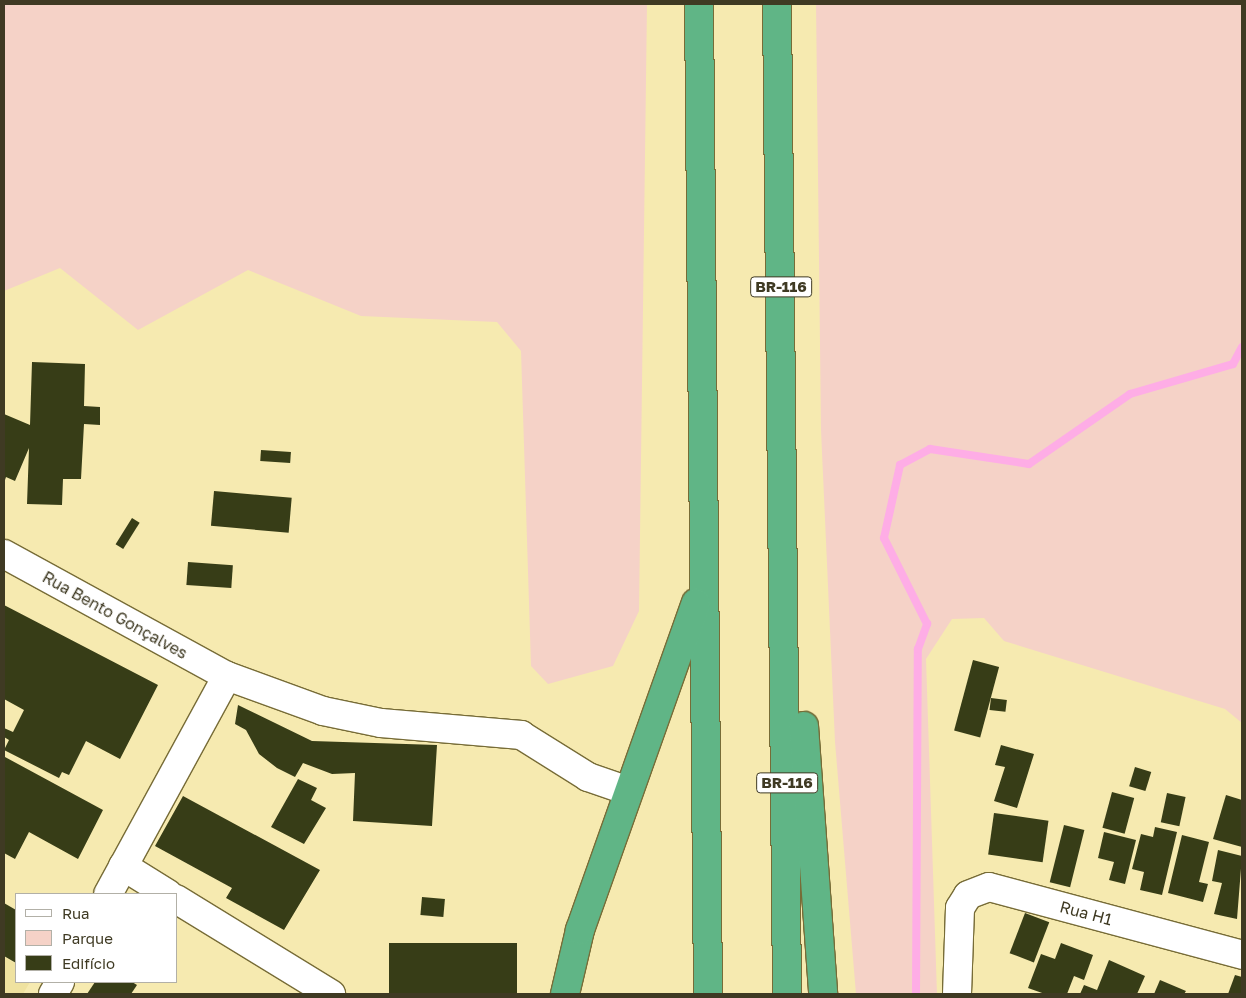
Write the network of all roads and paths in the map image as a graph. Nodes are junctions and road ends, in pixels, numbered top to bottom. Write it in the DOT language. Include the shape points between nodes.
graph roads {
  1 [pos="698,4"];
  2 [pos="777,4"];
  3 [pos="4,554"];
  4 [pos="786,571"];
  5 [pos="703,585"];
  6 [pos="227,676"];
  7 [pos="628,791"];
  8 [pos="123,866"];
  9 [pos="109,893"];
  10 [pos="166,893"];
  11 [pos="178,900"];
  12 [pos="1242,954"];
  13 [pos="59,983"];
  14 [pos="53,994"];
  15 [pos="331,994"];
  16 [pos="565,994"];
  17 [pos="708,994"];
  18 [pos="787,994"];
  19 [pos="823,994"];
  20 [pos="957,994"];
  1 -- 5 [label="highway"];
  2 -- 4 [label="highway, BR-116"];
  3 -- 6 [label="street, Rua Bento Gonçalves"];
  4 -- 18 [label="highway, BR-116"];
  4 -- 19 [label="highway" via="798,642"];
  5 -- 7 [label="highway"];
  5 -- 17 [label="highway"];
  6 -- 7 [label="street, Rua Bento Gonçalves" via="323,711 381,723 521,735 588,777"];
  6 -- 8 [label="street"];
  7 -- 16 [label="highway" via="580,930"];
  8 -- 9 [label="street"];
  8 -- 10 [label="street"];
  11 -- 15 [label="street"];
  12 -- 20 [label="street, Rua H1" via="989,887 968,895 960,908"];
  13 -- 14 [label="street"];
}
